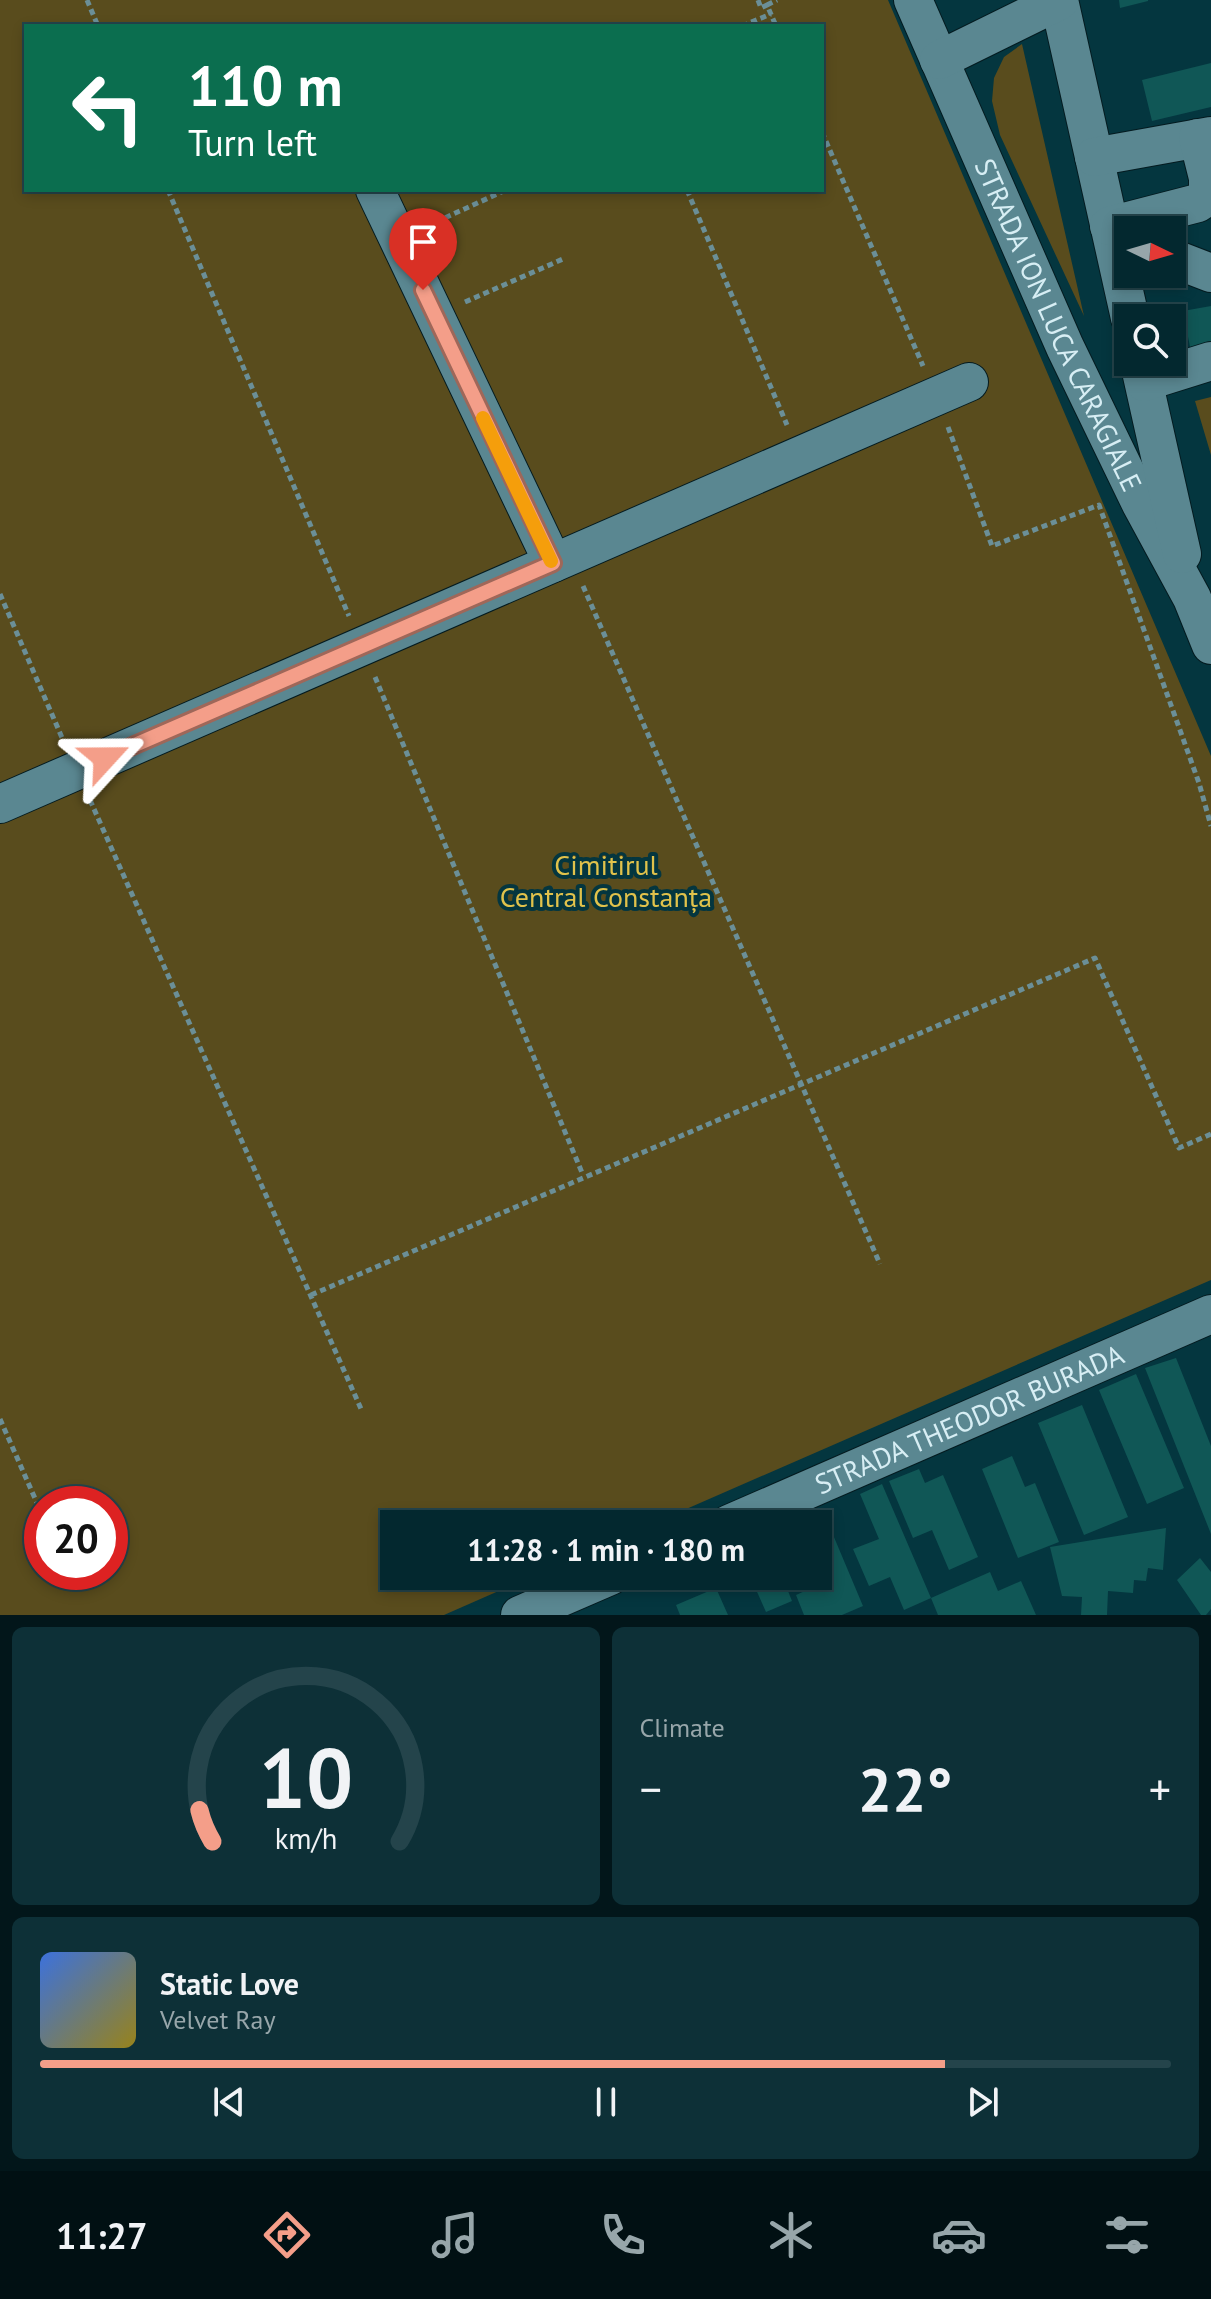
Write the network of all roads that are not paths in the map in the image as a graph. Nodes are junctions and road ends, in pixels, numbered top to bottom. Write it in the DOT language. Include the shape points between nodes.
graph roads {
  1 [pos="913,0"];
  2 [pos="1059,0"];
  3 [pos="939,60"];
  4 [pos="1204,137"];
  5 [pos="1094,157"];
  6 [pos="376,192"];
  7 [pos="1175,216"];
  8 [pos="1114,234"];
  9 [pos="1186,263"];
  10 [pos="1211,273"];
  11 [pos="1211,361"];
  12 [pos="1186,365"];
  13 [pos="1143,376"];
  14 [pos="953,389"];
  15 [pos="561,560"];
  16 [pos="1192,598"];
  17 [pos="1211,645"];
  18 [pos="0,804"];
  19 [pos="1211,1314"];
  20 [pos="761,1510"];
  21 [pos="578,1590"];
  22 [pos="520,1615"];
  1 -- 3 [label="street, STRADA ION LUCA CARAGIALE"];
  2 -- 3 [label="street"];
  2 -- 5 [label="street"];
  3 -- 16 [label="street, STRADA ION LUCA CARAGIALE" via="1065,347"];
  4 -- 5 [label="street"];
  4 -- 7 [label="street" via="1208,195"];
  5 -- 8 [label="street"];
  6 -- 15 [label="street"];
  9 -- 10 [label="street"];
  11 -- 12 [label="street"];
  13 -- 16 [label="street"];
  14 -- 15 [label="street"];
  15 -- 18 [label="street"];
  16 -- 17 [label="street, STRADA ION LUCA CARAGIALE"];
  19 -- 20 [label="street, STRADA THEODOR BURADA"];
  21 -- 22 [label="street"];
}
